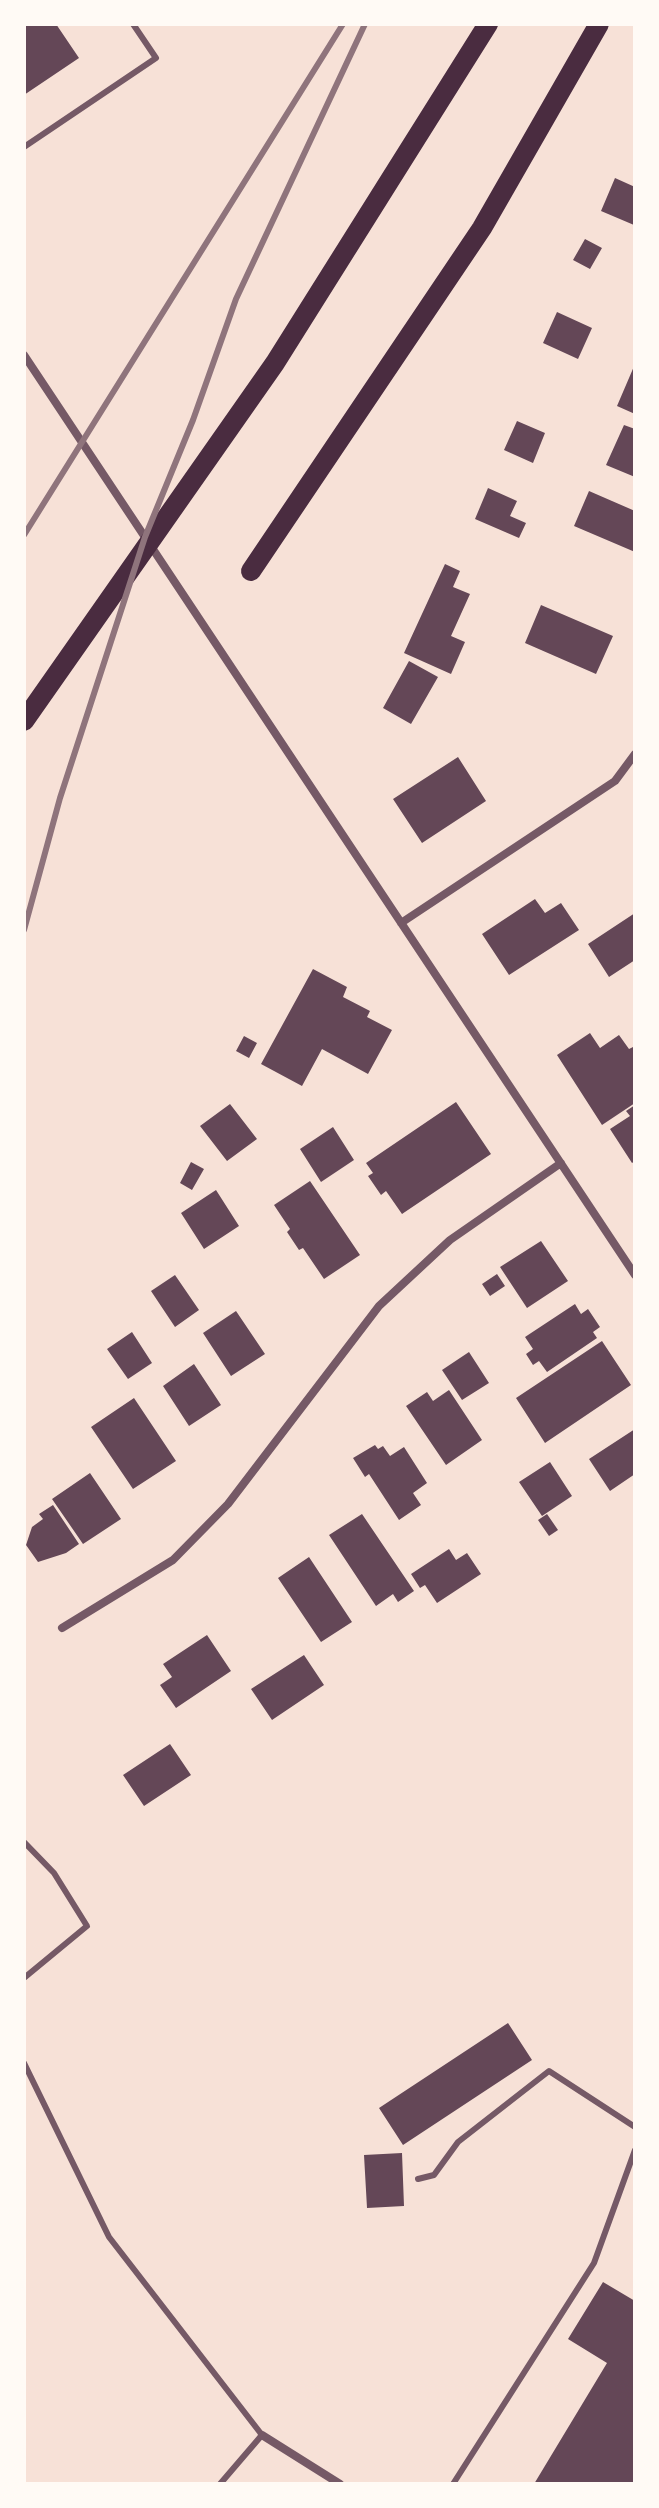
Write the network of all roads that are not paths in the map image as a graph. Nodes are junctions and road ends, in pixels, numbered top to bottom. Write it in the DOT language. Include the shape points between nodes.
graph roads {
  1 [pos="133,24"];
  2 [pos="488,24"];
  3 [pos="599,24"];
  4 [pos="24,147"];
  5 [pos="24,355"];
  6 [pos="251,571"];
  7 [pos="24,721"];
  8 [pos="635,754"];
  9 [pos="401,923"];
  10 [pos="561,1163"];
  11 [pos="635,1275"];
  12 [pos="62,1628"];
  13 [pos="24,1842"];
  14 [pos="24,1978"];
  15 [pos="24,2063"];
  16 [pos="635,2127"];
  17 [pos="635,2150"];
  18 [pos="418,2179"];
  19 [pos="262,2435"];
  20 [pos="220,2484"];
  21 [pos="340,2484"];
  22 [pos="453,2484"];
  1 -- 4 [label="lane" via="156,58"];
  2 -- 7 [label="main road" via="275,363"];
  3 -- 6 [label="main road" via="482,228"];
  5 -- 9 [label="street"];
  8 -- 9 [label="street" via="615,781"];
  9 -- 10 [label="street"];
  10 -- 11 [label="street"];
  10 -- 12 [label="street" via="450,1240 379,1306 228,1504 173,1560"];
  13 -- 14 [label="lane" via="54,1873 87,1926"];
  15 -- 19 [label="lane" via="109,2237"];
  16 -- 18 [label="lane" via="549,2071 458,2142 434,2175"];
  17 -- 22 [label="lane" via="594,2263"];
  19 -- 20 [label="lane"];
  19 -- 21 [label="street"];
}
